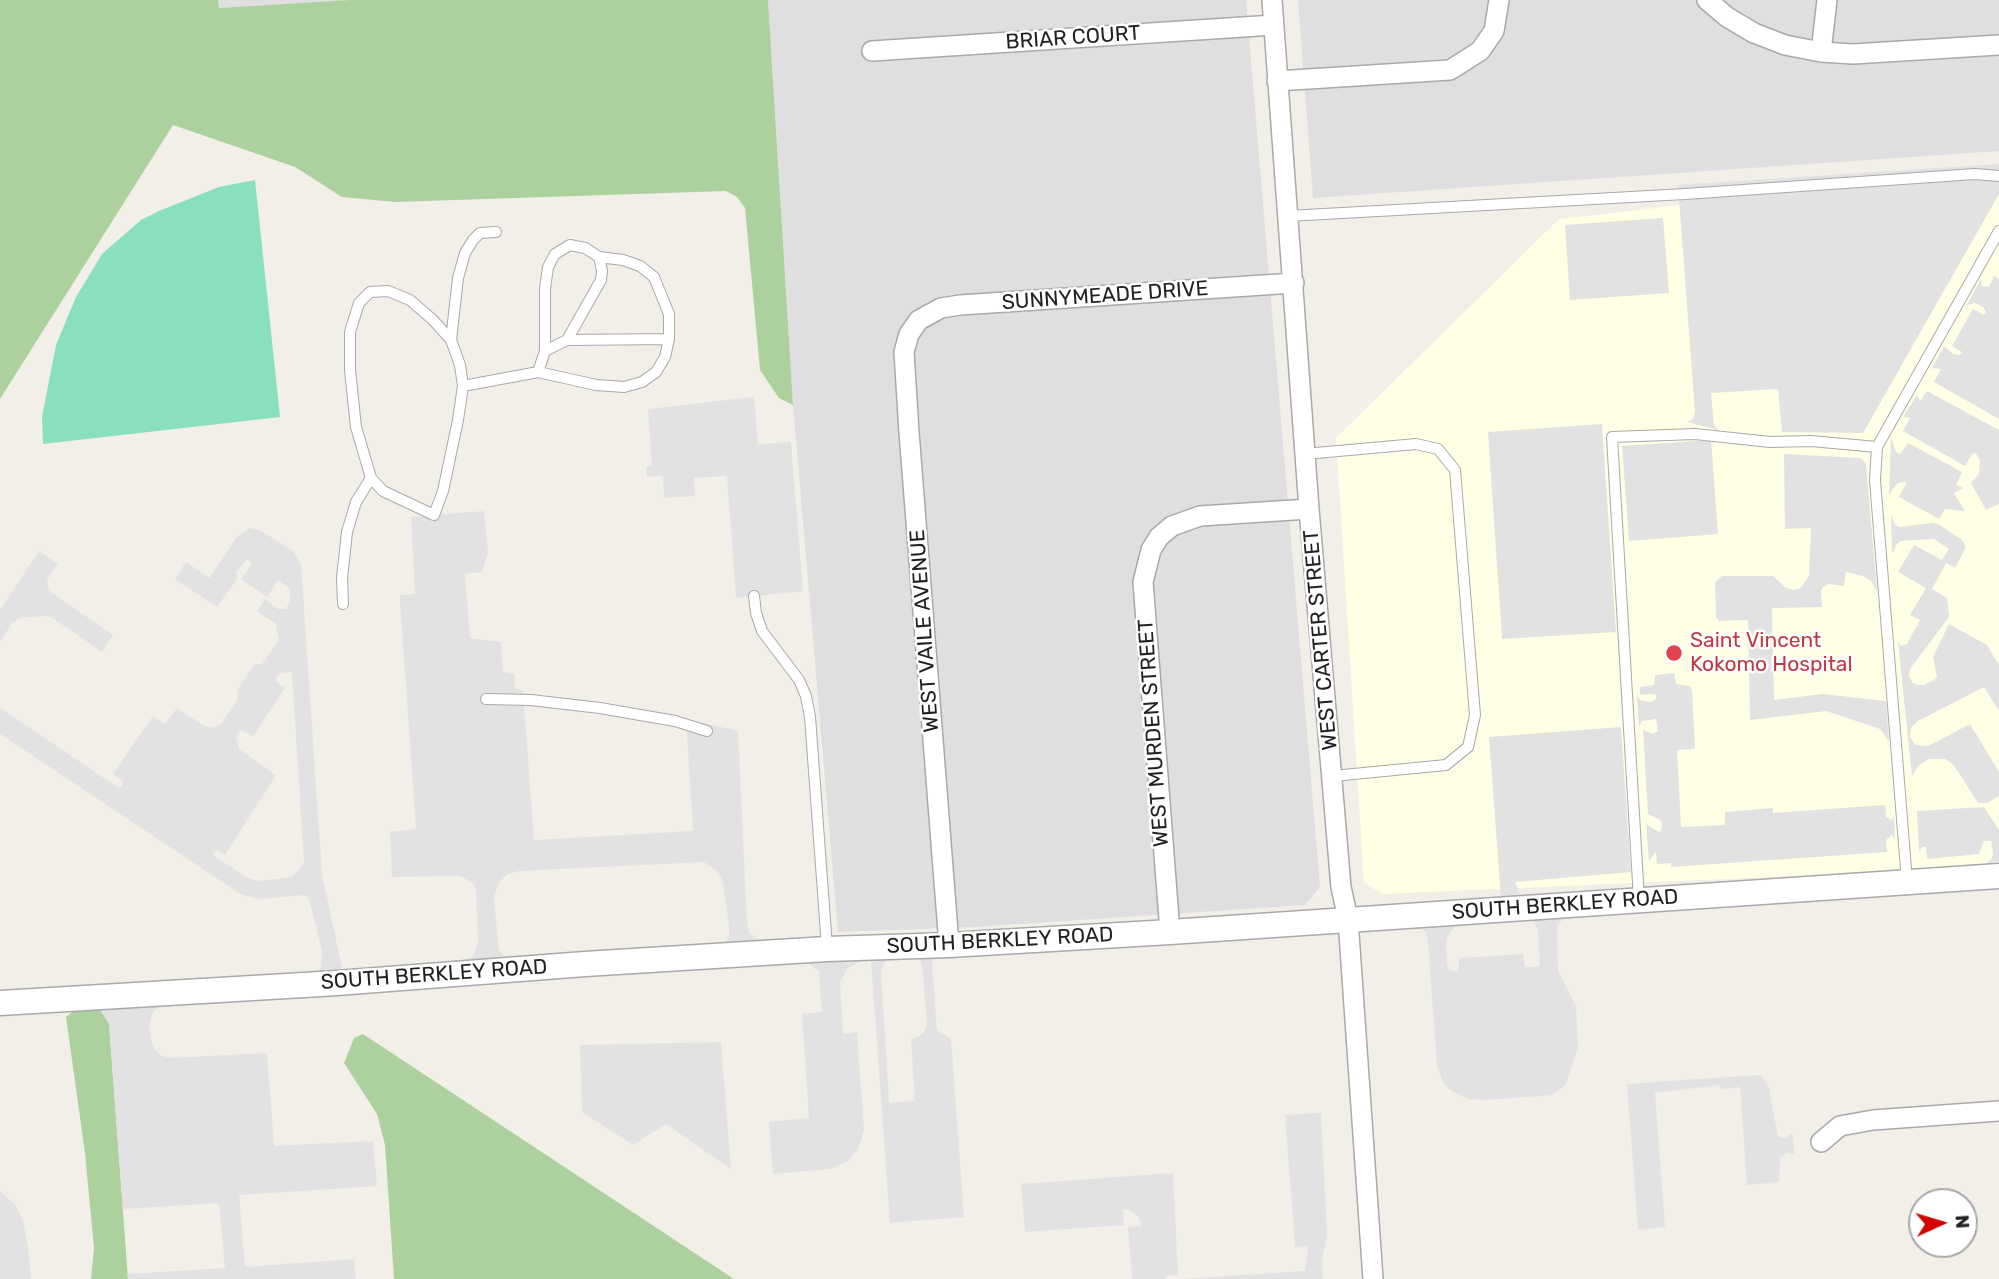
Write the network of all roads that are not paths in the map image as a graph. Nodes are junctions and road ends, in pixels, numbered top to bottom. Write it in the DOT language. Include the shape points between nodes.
graph roads {
  1 [pos="1272,0"];
  2 [pos="1499,0"];
  3 [pos="1707,0"];
  4 [pos="1827,0"];
  5 [pos="1274,25"];
  6 [pos="1999,45"];
  7 [pos="872,51"];
  8 [pos="1821,52"];
  9 [pos="1278,81"];
  10 [pos="1999,176"];
  11 [pos="1288,216"];
  12 [pos="496,232"];
  13 [pos="1999,233"];
  14 [pos="599,257"];
  15 [pos="1294,283"];
  16 [pos="919,320"];
  17 [pos="669,339"];
  18 [pos="451,340"];
  19 [pos="566,340"];
  20 [pos="545,351"];
  21 [pos="538,372"];
  22 [pos="463,386"];
  23 [pos="1877,447"];
  24 [pos="1306,454"];
  25 [pos="371,478"];
  26 [pos="1309,509"];
  27 [pos="754,596"];
  28 [pos="343,604"];
  29 [pos="486,699"];
  30 [pos="707,731"];
  31 [pos="1333,776"];
  32 [pos="1999,876"];
  33 [pos="1907,882"];
  34 [pos="1639,900"];
  35 [pos="1348,919"];
  36 [pos="1170,932"];
  37 [pos="949,945"];
  38 [pos="827,949"];
  39 [pos="0,1003"];
  40 [pos="1999,1111"];
  41 [pos="1821,1142"];
  42 [pos="1373,1279"];
  1 -- 5 [label="street, WEST CARTER STREET"];
  2 -- 9 [label="street" via="1493,32 1480,51 1450,70"];
  3 -- 8 [label="street" via="1754,33"];
  4 -- 8 [label="street"];
  5 -- 7 [label="street, BRIAR COURT"];
  5 -- 9 [label="street, WEST CARTER STREET"];
  6 -- 8 [label="street"];
  9 -- 11 [label="street, WEST CARTER STREET"];
  10 -- 11 [label="lane"];
  11 -- 15 [label="street, WEST CARTER STREET"];
  12 -- 18 [label="lane" via="480,233 465,253"];
  13 -- 23 [label="lane"];
  14 -- 17 [label="lane" via="640,266 654,277 669,314"];
  14 -- 19 [label="lane" via="601,280"];
  14 -- 20 [label="lane" via="570,245 555,254 545,289"];
  15 -- 16 [label="street, SUNNYMEADE DRIVE" via="960,305 941,308"];
  15 -- 24 [label="street, WEST CARTER STREET"];
  16 -- 37 [label="street, WEST VAILE AVENUE" via="904,352"];
  17 -- 19 [label="lane"];
  17 -- 21 [label="lane" via="656,372 624,387"];
  18 -- 22 [label="lane"];
  18 -- 25 [label="lane" via="410,300 388,291 370,292 359,303 350,332 350,370 356,427"];
  19 -- 20 [label="lane"];
  20 -- 21 [label="lane"];
  21 -- 22 [label="lane"];
  22 -- 25 [label="lane" via="443,491 434,515 383,491"];
  23 -- 33 [label="lane" via="1875,480"];
  23 -- 34 [label="lane" via="1695,434 1612,437"];
  24 -- 26 [label="street, WEST CARTER STREET"];
  24 -- 31 [label="lane" via="1416,444 1438,449 1455,470 1475,715 1468,747 1446,765"];
  25 -- 28 [label="lane" via="356,502 347,532"];
  26 -- 31 [label="street, WEST CARTER STREET"];
  26 -- 36 [label="street, WEST MURDEN STREET" via="1200,516 1172,526 1152,550 1143,582"];
  27 -- 38 [label="lane" via="762,631 807,696"];
  29 -- 30 [label="lane" via="600,708"];
  31 -- 35 [label="street, WEST CARTER STREET" via="1341,887"];
  32 -- 33 [label="street, SOUTH BERKLEY ROAD"];
  33 -- 34 [label="street, SOUTH BERKLEY ROAD"];
  34 -- 35 [label="street, SOUTH BERKLEY ROAD"];
  35 -- 36 [label="street, SOUTH BERKLEY ROAD"];
  35 -- 42 [label="street, WEST CARTER STREET"];
  36 -- 37 [label="street, SOUTH BERKLEY ROAD"];
  37 -- 38 [label="street, SOUTH BERKLEY ROAD"];
  38 -- 39 [label="street, SOUTH BERKLEY ROAD"];
  40 -- 41 [label="street" via="1873,1120 1840,1126"];
}
